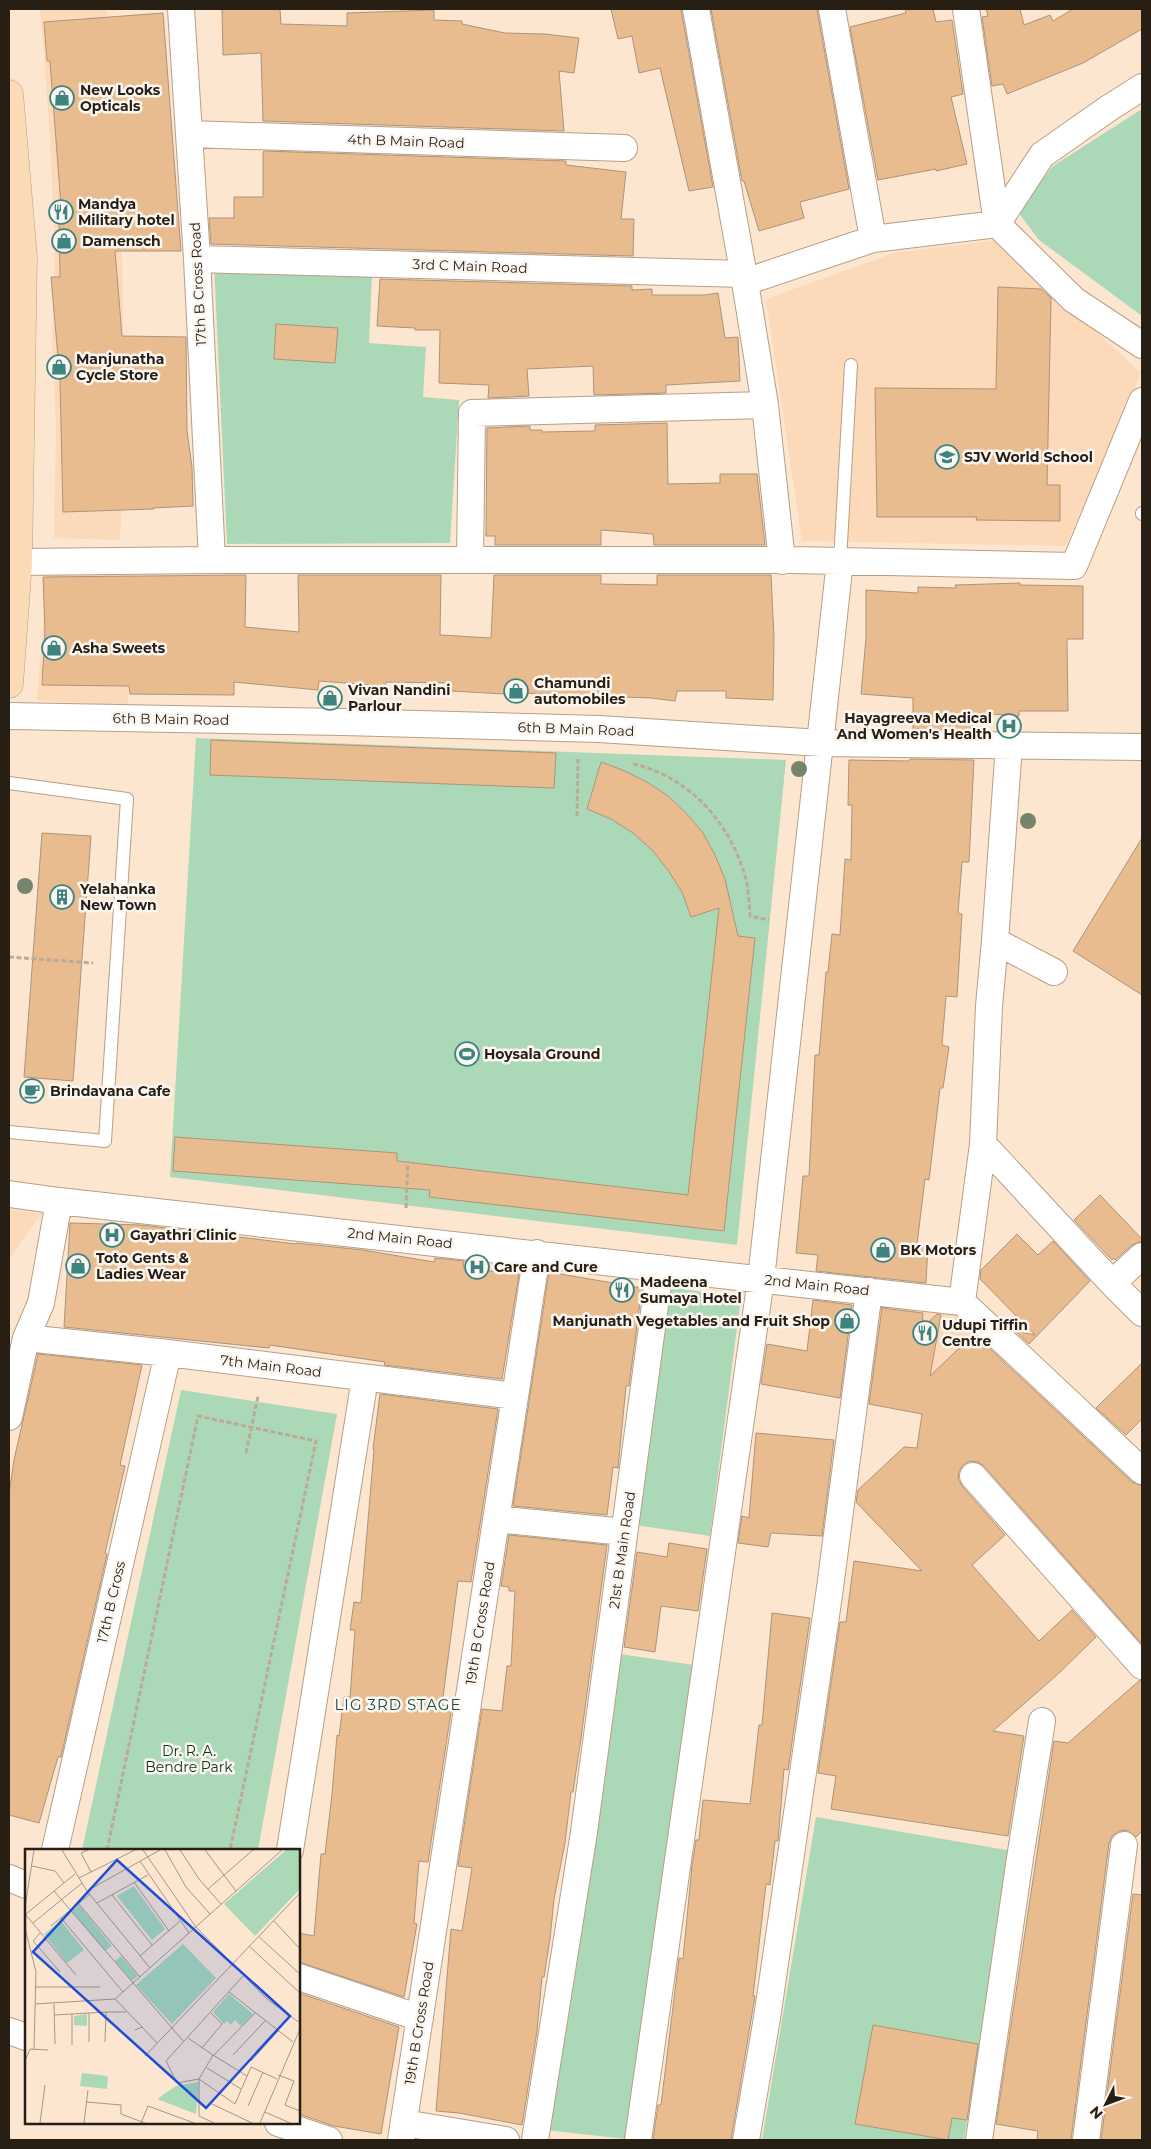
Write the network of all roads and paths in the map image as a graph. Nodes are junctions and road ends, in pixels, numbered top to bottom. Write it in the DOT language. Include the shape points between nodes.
graph roads {
  1 [pos="180,9"];
  2 [pos="696,9"];
  3 [pos="832,9"];
  4 [pos="966,9"];
  5 [pos="1142,87"];
  6 [pos="9,94"];
  7 [pos="188,134"];
  8 [pos="624,148"];
  9 [pos="997,224"];
  10 [pos="873,239"];
  11 [pos="196,258"];
  12 [pos="744,278"];
  13 [pos="1142,345"];
  14 [pos="851,365"];
  15 [pos="1142,401"];
  16 [pos="765,405"];
  17 [pos="212,560"];
  18 [pos="470,560"];
  19 [pos="794,560"];
  20 [pos="840,561"];
  21 [pos="18,562"];
  22 [pos="9,684"];
  23 [pos="9,716"];
  24 [pos="579,729"];
  25 [pos="618,731"];
  26 [pos="821,743"];
  27 [pos="1009,746"];
  28 [pos="1142,747"];
  29 [pos="9,783"];
  30 [pos="577,816"];
  31 [pos="750,916"];
  32 [pos="995,941"];
  33 [pos="9,957"];
  34 [pos="116,964"];
  35 [pos="1054,972"];
  36 [pos="9,1132"];
  37 [pos="983,1144"];
  38 [pos="408,1161"];
  39 [pos="9,1194"];
  40 [pos="59,1201"];
  41 [pos="405,1239"];
  42 [pos="536,1254"];
  43 [pos="1142,1256"];
  44 [pos="660,1268"];
  45 [pos="761,1279"];
  46 [pos="1112,1283"];
  47 [pos="869,1291"];
  48 [pos="962,1302"];
  49 [pos="1142,1312"];
  50 [pos="26,1338"];
  51 [pos="168,1353"];
  52 [pos="365,1378"];
  53 [pos="515,1396"];
  54 [pos="9,1417"];
  55 [pos="252,1428"];
  56 [pos="246,1453"];
  57 [pos="1142,1471"];
  58 [pos="973,1476"];
  59 [pos="496,1519"];
  60 [pos="624,1532"];
  61 [pos="1142,1666"];
  62 [pos="1042,1722"];
  63 [pos="1124,1845"];
  64 [pos="55,1849"];
  65 [pos="107,1849"];
  66 [pos="230,1849"];
  67 [pos="290,1849"];
  68 [pos="9,1878"];
  69 [pos="25,1885"];
  70 [pos="300,1977"];
  71 [pos="420,2018"];
  72 [pos="9,2031"];
  73 [pos="25,2037"];
  74 [pos="281,2124"];
  75 [pos="402,2132"];
  76 [pos="329,2140"];
  77 [pos="506,2140"];
  78 [pos="535,2140"];
  79 [pos="638,2140"];
  80 [pos="746,2140"];
  81 [pos="979,2140"];
  82 [pos="1086,2140"];
  1 -- 7 [label="street, 17th B Cross Road"];
  2 -- 12 [label="street"];
  3 -- 10 [label="street"];
  4 -- 9 [label="street"];
  5 -- 9 [label="street" via="1042,155"];
  6 -- 21 [label="main road" via="23,257"];
  7 -- 8 [label="street, 4th B Main Road"];
  7 -- 11 [label="street, 17th B Cross Road"];
  9 -- 10 [label="street"];
  9 -- 13 [label="street" via="1074,300"];
  10 -- 12 [label="street"];
  11 -- 12 [label="street, 3rd C Main Road"];
  11 -- 17 [label="street, 17th B Cross Road"];
  12 -- 16 [label="street"];
  14 -- 20 [label="lane"];
  15 -- 20 [label="street" via="1074,566"];
  16 -- 18 [label="street" via="472,413"];
  16 -- 19 [label="street"];
  17 -- 18 [label="street"];
  17 -- 21 [label="street"];
  18 -- 19 [label="street"];
  19 -- 20 [label="street"];
  20 -- 26 [label="street"];
  21 -- 22 [label="main road"];
  23 -- 24 [label="street, 6th B Main Road"];
  24 -- 25 [label="street, 6th B Main Road"];
  24 -- 30 [label="path"];
  25 -- 26 [label="street, 6th B Main Road"];
  25 -- 31 [label="path" via="615,760 641,766 669,778 700,800 718,819 742,865"];
  26 -- 27 [label="street, 6th B Main Road"];
  26 -- 45 [label="street"];
  27 -- 28 [label="street, 6th B Main Road"];
  27 -- 32 [label="street"];
  29 -- 34 [label="lane" via="127,799"];
  32 -- 35 [label="street"];
  32 -- 37 [label="street"];
  33 -- 34 [label="path"];
  34 -- 36 [label="lane" via="105,1141"];
  37 -- 46 [label="street"];
  37 -- 48 [label="street"];
  38 -- 41 [label="path"];
  39 -- 40 [label="street, 2nd Main Road"];
  40 -- 41 [label="street, 2nd Main Road"];
  40 -- 50 [label="street" via="42,1303"];
  41 -- 42 [label="street, 2nd Main Road"];
  42 -- 44 [label="street, 2nd Main Road"];
  42 -- 53 [label="street, 19th B Cross Road"];
  43 -- 46 [label="street"];
  44 -- 45 [label="street, 2nd Main Road"];
  44 -- 60 [label="street, 21st B Main Road"];
  45 -- 47 [label="street, 2nd Main Road"];
  45 -- 79 [label="street"];
  46 -- 49 [label="street"];
  47 -- 48 [label="street, 2nd Main Road"];
  47 -- 80 [label="street" via="828,1596"];
  48 -- 57 [label="street"];
  50 -- 51 [label="street, 7th Main Road"];
  50 -- 54 [label="street"];
  51 -- 52 [label="street, 7th Main Road"];
  51 -- 64 [label="street, 17th B Cross"];
  52 -- 53 [label="street, 7th Main Road"];
  52 -- 67 [label="street"];
  53 -- 59 [label="street, 19th B Cross Road"];
  55 -- 56 [label="path"];
  55 -- 65 [label="path" via="198,1416"];
  55 -- 66 [label="path" via="316,1441"];
  58 -- 61 [label="street"];
  59 -- 60 [label="street"];
  59 -- 71 [label="street, 19th B Cross Road"];
  60 -- 78 [label="street, 21st B Main Road" via="584,1832"];
  62 -- 81 [label="street"];
  63 -- 82 [label="street"];
  68 -- 69 [label="street"];
  70 -- 71 [label="street"];
  71 -- 75 [label="street, 19th B Cross Road"];
  72 -- 73 [label="street"];
  74 -- 76 [label="street"];
  75 -- 77 [label="street"];
}
